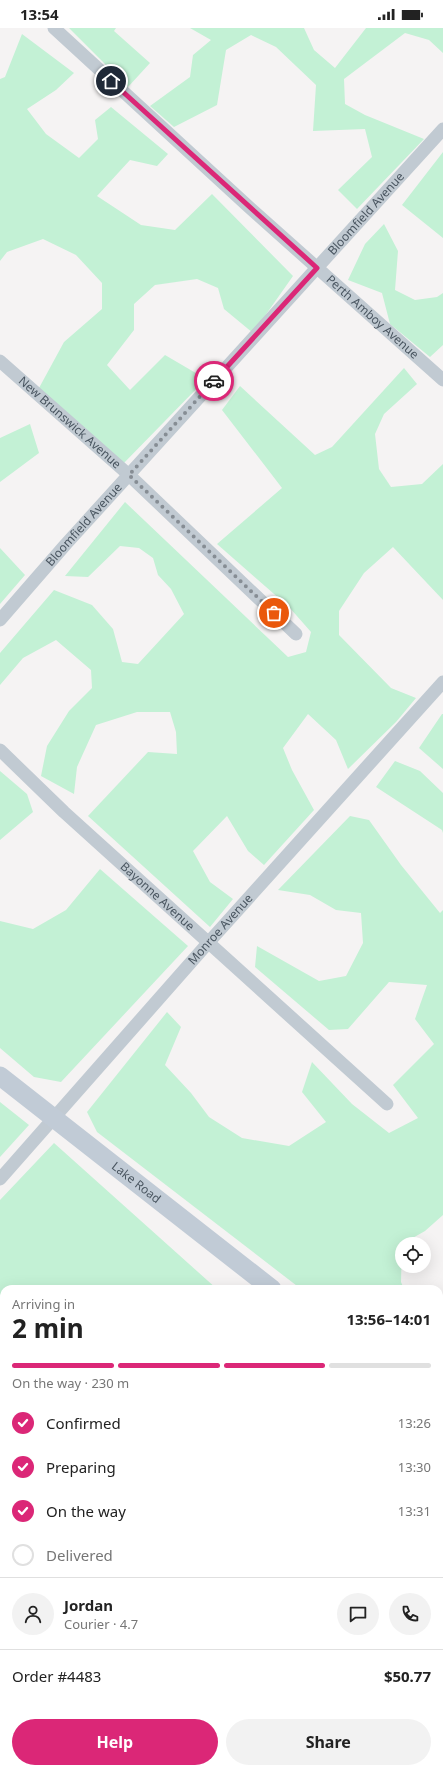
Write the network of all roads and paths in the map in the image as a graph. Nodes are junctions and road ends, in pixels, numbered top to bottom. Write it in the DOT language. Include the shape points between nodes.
graph roads {
  1 [pos="54,28"];
  2 [pos="443,129"];
  3 [pos="317,268"];
  4 [pos="0,361"];
  5 [pos="443,380"];
  6 [pos="129,475"];
  7 [pos="0,620"];
  8 [pos="296,634"];
  9 [pos="443,682"];
  10 [pos="0,750"];
  11 [pos="208,943"];
  12 [pos="0,1076"];
  13 [pos="387,1104"];
  14 [pos="54,1120"];
  15 [pos="0,1179"];
  16 [pos="265,1285"];
  1 -- 3 [label="street, Perth Amboy Avenue"];
  2 -- 3 [label="street, Bloomfield Avenue"];
  3 -- 5 [label="street, Perth Amboy Avenue"];
  3 -- 6 [label="street, Bloomfield Avenue"];
  4 -- 6 [label="street, New Brunswick Avenue"];
  6 -- 7 [label="street, Bloomfield Avenue"];
  6 -- 8 [label="street, New Brunswick Avenue"];
  9 -- 11 [label="street, Monroe Avenue"];
  10 -- 11 [label="street, Bayonne Avenue"];
  11 -- 13 [label="street, Bayonne Avenue"];
  11 -- 14 [label="street, Monroe Avenue"];
  12 -- 14 [label="street, Lake Road"];
  14 -- 15 [label="street, Monroe Avenue"];
  14 -- 16 [label="street, Lake Road" via="113,1163"];
}
